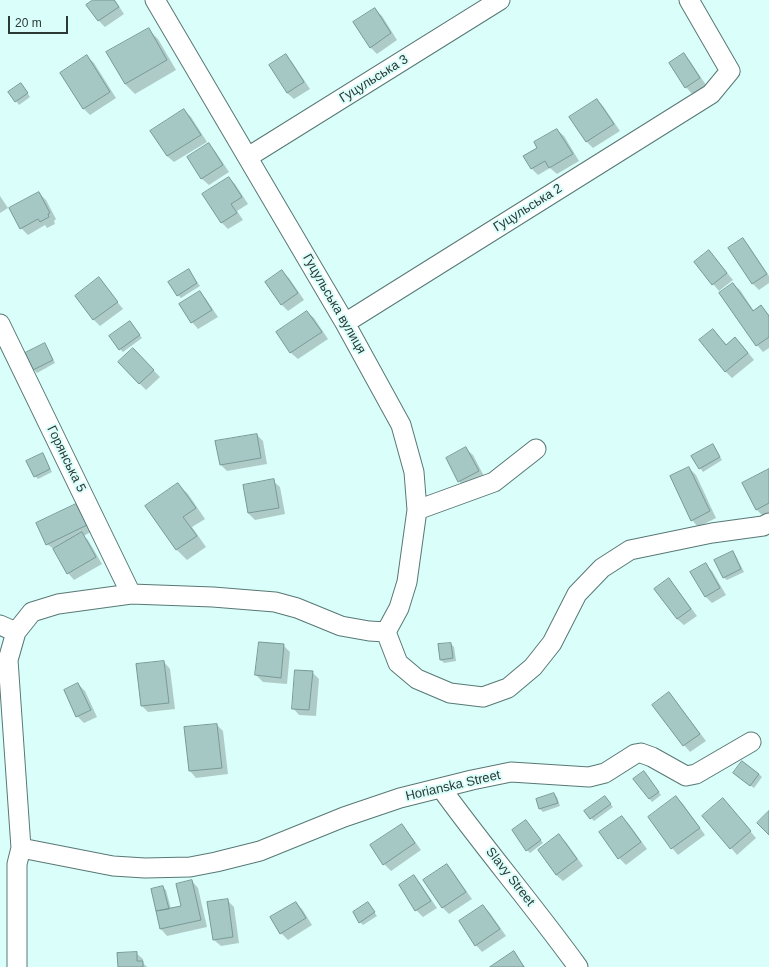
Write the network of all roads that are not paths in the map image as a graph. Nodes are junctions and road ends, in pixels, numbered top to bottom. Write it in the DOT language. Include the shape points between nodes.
graph roads {
  1 [pos="155,0"];
  2 [pos="500,0"];
  3 [pos="689,0"];
  4 [pos="248,157"];
  5 [pos="346,323"];
  6 [pos="0,324"];
  7 [pos="536,449"];
  8 [pos="417,510"];
  9 [pos="769,523"];
  10 [pos="131,594"];
  11 [pos="8,628"];
  12 [pos="386,632"];
  13 [pos="752,742"];
  14 [pos="441,788"];
  15 [pos="13,861"];
  16 [pos="17,967"];
  17 [pos="578,967"];
  1 -- 4 [label="street, Гуцульська вулиця"];
  2 -- 4 [label="street, Гуцульська 3"];
  3 -- 5 [label="street, Гуцульська 2" via="730,72 711,94"];
  4 -- 5 [label="street, Гуцульська вулиця"];
  5 -- 8 [label="street, Гуцульська вулиця" via="401,425 414,472"];
  6 -- 10 [label="street, Горянська 5"];
  7 -- 8 [label="street" via="494,482"];
  8 -- 12 [label="street, Гуцульська вулиця" via="407,582 399,608"];
  9 -- 12 [label="street" via="630,550 602,568 577,594 552,642 533,667 508,688 483,697 450,693 417,679 398,663"];
  10 -- 11 [label="street" via="58,604 32,612"];
  10 -- 12 [label="street" via="275,602 341,626"];
  11 -- 15 [label="street"];
  13 -- 14 [label="street, Horianska Street" via="696,774 686,776 641,753 635,754 605,773 589,777 511,772"];
  14 -- 15 [label="street, Horianska Street" via="400,798 344,817 260,851 190,867 145,868"];
  14 -- 17 [label="street, Slavy Street"];
  15 -- 16 [label="street"];
}
